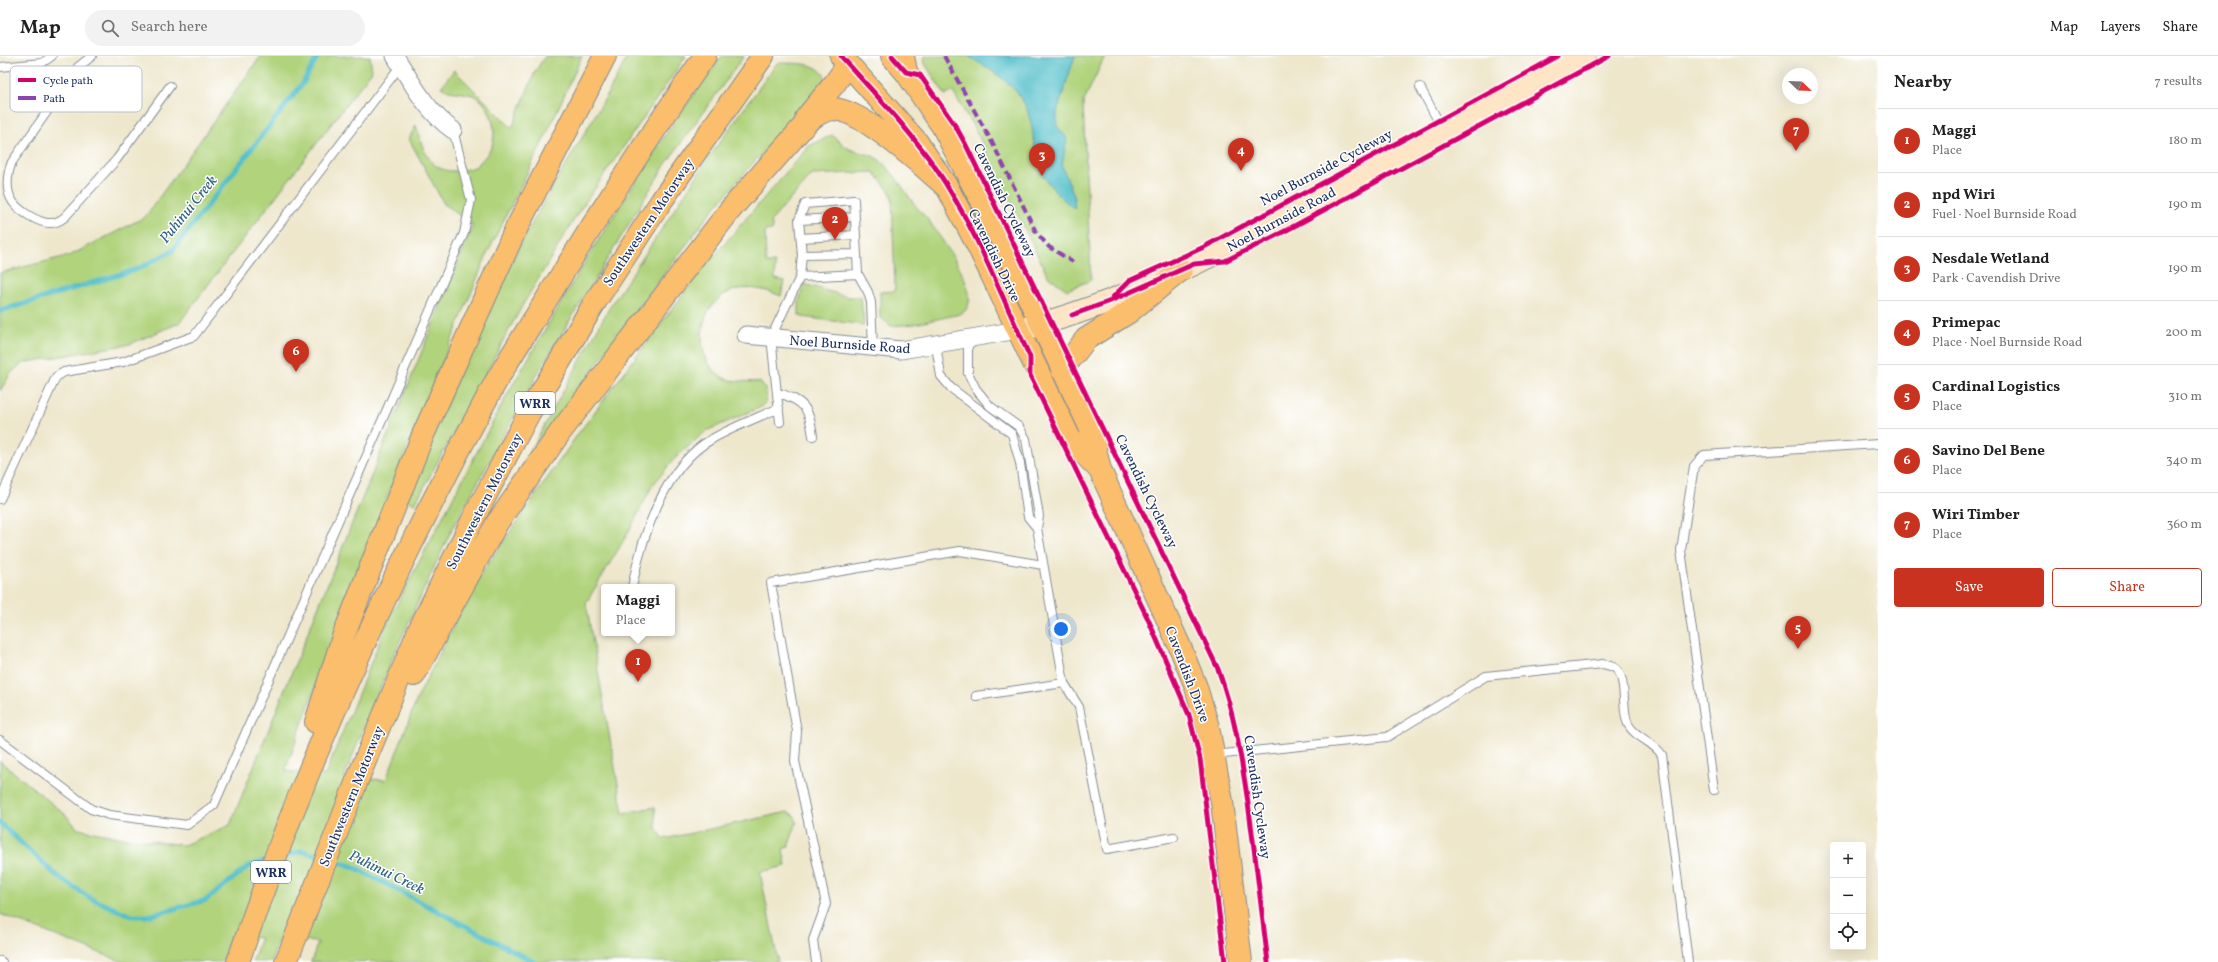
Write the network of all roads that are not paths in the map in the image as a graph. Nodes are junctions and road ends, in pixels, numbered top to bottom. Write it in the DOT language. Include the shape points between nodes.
graph roads {
  1 [pos="52,56"];
  2 [pos="92,56"];
  3 [pos="705,56"];
  4 [pos="763,56"];
  5 [pos="1584,56"];
  6 [pos="602,59"];
  7 [pos="848,59"];
  8 [pos="398,60"];
  9 [pos="900,61"];
  10 [pos="10,66"];
  11 [pos="10,66"];
  12 [pos="79,66"];
  13 [pos="0,67"];
  14 [pos="170,86"];
  15 [pos="1420,87"];
  16 [pos="47,112"];
  17 [pos="453,130"];
  18 [pos="799,130"];
  19 [pos="1444,132"];
  20 [pos="947,187"];
  21 [pos="855,217"];
  22 [pos="799,220"];
  23 [pos="856,235"];
  24 [pos="801,238"];
  25 [pos="857,254"];
  26 [pos="802,255"];
  27 [pos="1181,270"];
  28 [pos="858,274"];
  29 [pos="800,277"];
  30 [pos="1041,324"];
  31 [pos="1018,330"];
  32 [pos="746,335"];
  33 [pos="771,337"];
  34 [pos="968,340"];
  35 [pos="936,346"];
  36 [pos="873,348"];
  37 [pos="1062,370"];
  38 [pos="777,392"];
  39 [pos="779,408"];
  40 [pos="780,422"];
  41 [pos="813,436"];
  42 [pos="1878,444"];
  43 [pos="1100,470"];
  44 [pos="0,498"];
  45 [pos="1037,528"];
  46 [pos="1044,565"];
  47 [pos="633,584"];
  48 [pos="1064,683"];
  49 [pos="976,696"];
  50 [pos="0,740"];
  51 [pos="1214,755"];
  52 [pos="306,775"];
  53 [pos="358,778"];
  54 [pos="1714,790"];
  55 [pos="1174,837"];
  56 [pos="238,962"];
  57 [pos="286,962"];
  58 [pos="816,962"];
  59 [pos="1241,962"];
  60 [pos="1688,962"];
  1 -- 10 [label="lane" via="42,63"];
  2 -- 12 [label="lane"];
  3 -- 52 [label="main road" via="601,209 496,382 411,544"];
  4 -- 53 [label="main road, Southwestern Motorway / WRR" via="595,302 529,413 473,519 419,630"];
  5 -- 19 [label="main road, Noel Burnside Road"];
  6 -- 52 [label="main road" via="513,235 423,435 343,637 318,716"];
  7 -- 18 [label="main road"];
  7 -- 20 [label="main road, Cavendish Drive" via="917,142"];
  8 -- 17 [label="street" via="431,111"];
  8 -- 44 [label="lane" via="194,336 123,362 64,372 56,377"];
  9 -- 30 [label="main road, Cavendish Drive" via="946,134"];
  11 -- 13 [label="lane"];
  14 -- 16 [label="lane" via="117,159 65,217 49,224 13,202 8,189 12,162"];
  15 -- 19 [label="lane"];
  17 -- 50 [label="lane" via="471,200 464,233 214,805 187,825 109,815 91,809"];
  18 -- 20 [label="main road" via="809,120 826,110 850,113 889,140"];
  18 -- 53 [label="main road" via="730,210 638,329 561,431 498,523"];
  19 -- 27 [label="main road, Noel Burnside Road"];
  20 -- 31 [label="main road, Cavendish Drive"];
  21 -- 22 [label="lane"];
  21 -- 22 [label="lane" via="854,200 805,204"];
  21 -- 23 [label="lane"];
  22 -- 24 [label="lane"];
  23 -- 24 [label="lane"];
  23 -- 25 [label="lane"];
  24 -- 26 [label="lane"];
  25 -- 26 [label="lane"];
  25 -- 28 [label="lane"];
  26 -- 29 [label="lane"];
  27 -- 30 [label="main road, Noel Burnside Road" via="1108,302"];
  27 -- 37 [label="main road" via="1129,312 1086,339"];
  28 -- 29 [label="lane"];
  28 -- 36 [label="lane" via="871,302"];
  29 -- 33 [label="lane"];
  30 -- 31 [label="main road, Noel Burnside Road"];
  30 -- 37 [label="main road, Cavendish Drive"];
  31 -- 34 [label="street, Noel Burnside Road"];
  31 -- 43 [label="main road, Cavendish Drive" via="1070,439"];
  32 -- 33 [label="street, Noel Burnside Road"];
  33 -- 36 [label="street, Noel Burnside Road"];
  33 -- 38 [label="lane"];
  34 -- 35 [label="street, Noel Burnside Road"];
  34 -- 45 [label="lane" via="968,373 976,389 990,406 1019,427 1026,439 1038,516"];
  35 -- 36 [label="street, Noel Burnside Road" via="901,350"];
  35 -- 45 [label="lane" via="941,376 951,388 1012,434 1020,463 1028,517"];
  37 -- 43 [label="main road, Cavendish Drive" via="1090,427"];
  38 -- 39 [label="lane"];
  38 -- 41 [label="lane" via="794,398 805,407 810,417"];
  39 -- 40 [label="lane"];
  39 -- 47 [label="lane" via="711,439 682,463 660,499"];
  42 -- 54 [label="lane" via="1704,455 1694,466 1681,550"];
  43 -- 51 [label="main road, Cavendish Drive" via="1180,647 1208,727"];
  45 -- 46 [label="lane"];
  46 -- 48 [label="lane"];
  46 -- 58 [label="lane" via="960,551 771,583 797,731 795,761 826,904 813,940"];
  48 -- 49 [label="lane"];
  48 -- 55 [label="lane" via="1079,707 1107,849"];
  51 -- 59 [label="main road, Cavendish Drive"];
  51 -- 60 [label="lane" via="1387,737 1486,676 1603,664 1615,668 1621,678 1627,723 1634,732 1656,746 1662,755"];
  52 -- 56 [label="main road, WRR"];
  53 -- 57 [label="main road, Southwestern Motorway / WRR"];
}
